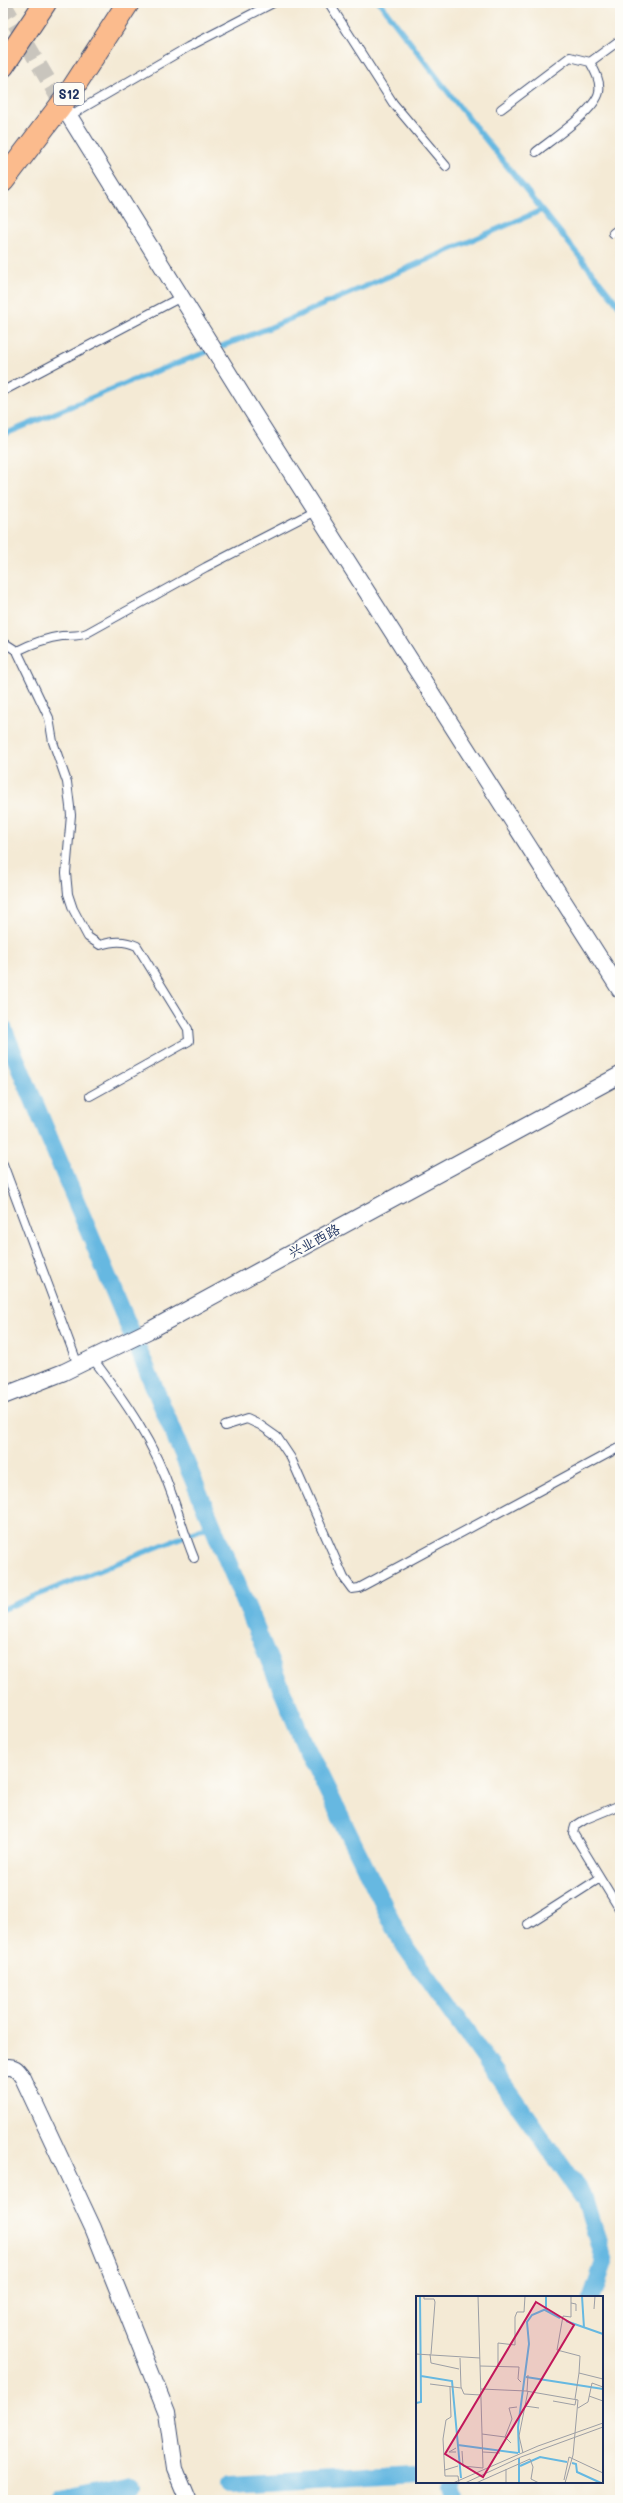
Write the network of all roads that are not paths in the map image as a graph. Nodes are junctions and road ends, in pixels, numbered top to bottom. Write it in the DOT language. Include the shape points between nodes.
graph roads {
  1 [pos="45,3"];
  2 [pos="128,3"];
  3 [pos="273,3"];
  4 [pos="329,3"];
  5 [pos="620,40"];
  6 [pos="590,62"];
  7 [pos="3,66"];
  8 [pos="501,108"];
  9 [pos="67,114"];
  10 [pos="536,152"];
  11 [pos="446,166"];
  12 [pos="3,181"];
  13 [pos="620,228"];
  14 [pos="613,233"];
  15 [pos="181,297"];
  16 [pos="3,391"];
  17 [pos="315,511"];
  18 [pos="3,642"];
  19 [pos="17,651"];
  20 [pos="618,984"];
  21 [pos="620,1075"];
  22 [pos="90,1096"];
  23 [pos="3,1164"];
  24 [pos="97,1357"];
  25 [pos="78,1365"];
  26 [pos="3,1396"];
  27 [pos="225,1426"];
  28 [pos="620,1448"];
  29 [pos="194,1558"];
  30 [pos="620,1805"];
  31 [pos="600,1878"];
  32 [pos="620,1910"];
  33 [pos="528,1924"];
  34 [pos="3,2068"];
  35 [pos="188,2500"];
  1 -- 7 [label="highway"];
  2 -- 12 [label="highway, S12" via="67,97"];
  3 -- 9 [label="lane"];
  4 -- 11 [label="lane" via="393,103"];
  5 -- 6 [label="lane"];
  6 -- 8 [label="lane" via="570,57"];
  6 -- 10 [label="lane" via="597,73 599,92 591,107"];
  9 -- 15 [label="street"];
  13 -- 14 [label="lane"];
  15 -- 16 [label="lane"];
  15 -- 17 [label="street"];
  17 -- 19 [label="lane" via="206,567 87,633 63,636"];
  17 -- 20 [label="street"];
  18 -- 19 [label="lane"];
  19 -- 22 [label="lane" via="49,718 53,742 67,782 71,815 66,874 73,909 88,937 100,945 112,941 128,941 137,946 188,1029 189,1041"];
  21 -- 24 [label="street, 兴业西路"];
  23 -- 25 [label="lane"];
  24 -- 25 [label="street, 兴业西路"];
  24 -- 29 [label="lane" via="149,1441 172,1494 179,1522"];
  25 -- 26 [label="street, 兴业西路"];
  27 -- 28 [label="lane" via="247,1419 277,1437 291,1458 344,1578 352,1589 359,1588"];
  30 -- 31 [label="lane" via="574,1826 573,1833"];
  31 -- 32 [label="lane"];
  31 -- 33 [label="lane"];
  34 -- 35 [label="street" via="10,2066 17,2069 23,2078 93,2228 167,2414 175,2469"];
}
